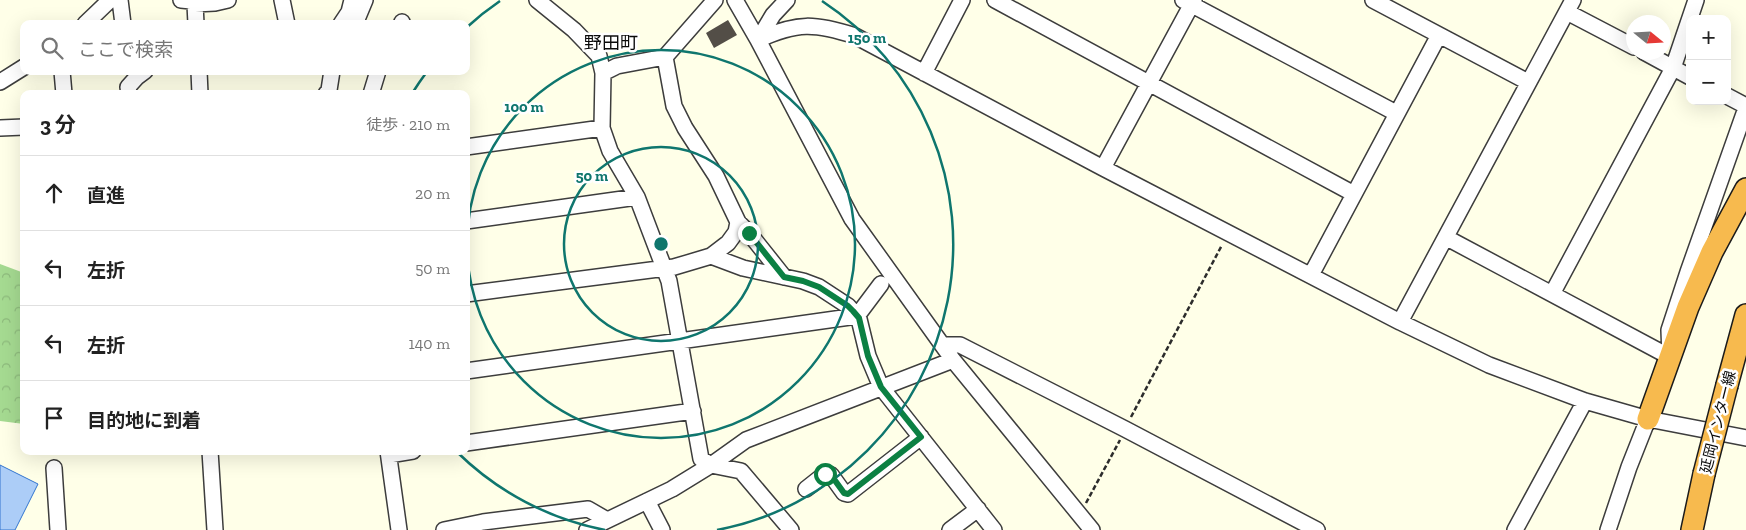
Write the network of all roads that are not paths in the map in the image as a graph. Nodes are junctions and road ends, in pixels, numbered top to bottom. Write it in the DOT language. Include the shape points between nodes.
graph roads {
  1 [pos="110,0"];
  2 [pos="120,0"];
  3 [pos="228,0"];
  4 [pos="282,0"];
  5 [pos="352,0"];
  6 [pos="366,0"];
  7 [pos="536,0"];
  8 [pos="716,0"];
  9 [pos="735,0"];
  10 [pos="787,0"];
  11 [pos="962,0"];
  12 [pos="994,0"];
  13 [pos="1373,0"];
  14 [pos="1696,0"];
  15 [pos="188,2"];
  16 [pos="1190,2"];
  17 [pos="1570,6"];
  18 [pos="90,20"];
  19 [pos="122,20"];
  20 [pos="195,20"];
  21 [pos="286,20"];
  22 [pos="344,20"];
  23 [pos="357,20"];
  24 [pos="1439,35"];
  25 [pos="758,40"];
  26 [pos="1626,42"];
  27 [pos="666,57"];
  28 [pos="1659,60"];
  29 [pos="1674,68"];
  30 [pos="20,69"];
  31 [pos="603,73"];
  32 [pos="924,74"];
  33 [pos="1686,74"];
  34 [pos="62,75"];
  35 [pos="136,75"];
  36 [pos="199,75"];
  37 [pos="331,75"];
  38 [pos="377,75"];
  39 [pos="1,79"];
  40 [pos="1528,82"];
  41 [pos="1149,84"];
  42 [pos="64,90"];
  43 [pos="128,90"];
  44 [pos="200,90"];
  45 [pos="329,90"];
  46 [pos="372,90"];
  47 [pos="1731,98"];
  48 [pos="1746,107"];
  49 [pos="1396,113"];
  50 [pos="20,127"];
  51 [pos="0,128"];
  52 [pos="602,128"];
  53 [pos="470,146"];
  54 [pos="1103,168"];
  55 [pos="1746,189"];
  56 [pos="1354,194"];
  57 [pos="637,197"];
  58 [pos="470,220"];
  59 [pos="738,222"];
  60 [pos="1446,238"];
  61 [pos="712,256"];
  62 [pos="665,268"];
  63 [pos="1311,275"];
  64 [pos="784,277"];
  65 [pos="881,284"];
  66 [pos="470,293"];
  67 [pos="1552,294"];
  68 [pos="1746,315"];
  69 [pos="857,316"];
  70 [pos="1400,322"];
  71 [pos="680,340"];
  72 [pos="943,345"];
  73 [pos="1670,357"];
  74 [pos="953,360"];
  75 [pos="470,370"];
  76 [pos="881,387"];
  77 [pos="1585,401"];
  78 [pos="693,411"];
  79 [pos="1648,419"];
  80 [pos="921,437"];
  81 [pos="1746,438"];
  82 [pos="470,442"];
  83 [pos="210,455"];
  84 [pos="389,455"];
  85 [pos="711,465"];
  86 [pos="54,468"];
  87 [pos="806,490"];
  88 [pos="647,501"];
  89 [pos="978,509"];
  90 [pos="607,520"];
  91 [pos="58,530"];
  92 [pos="215,530"];
  93 [pos="399,530"];
  94 [pos="444,530"];
  95 [pos="587,530"];
  96 [pos="662,530"];
  97 [pos="791,530"];
  98 [pos="950,530"];
  99 [pos="994,530"];
  100 [pos="1092,530"];
  101 [pos="1317,530"];
  102 [pos="1515,530"];
  103 [pos="1608,530"];
  104 [pos="1692,530"];
  1 -- 18 [label="street"];
  2 -- 19 [label="street"];
  3 -- 15 [label="street"];
  4 -- 21 [label="street"];
  5 -- 22 [label="street"];
  6 -- 23 [label="street"];
  7 -- 31 [label="street" via="574,30 599,56"];
  8 -- 27 [label="street"];
  9 -- 25 [label="street"];
  10 -- 25 [label="street" via="773,15"];
  11 -- 32 [label="street"];
  12 -- 41 [label="street"];
  13 -- 24 [label="street"];
  14 -- 29 [label="street"];
  15 -- 20 [label="street"];
  16 -- 41 [label="street"];
  16 -- 49 [label="street"];
  17 -- 26 [label="street"];
  17 -- 40 [label="street"];
  24 -- 40 [label="street"];
  24 -- 49 [label="street"];
  25 -- 32 [label="street" via="790,27 812,25 831,28 855,36"];
  25 -- 72 [label="street" via="852,219"];
  27 -- 31 [label="street" via="618,66"];
  27 -- 59 [label="street" via="674,106 695,146 716,176"];
  28 -- 29 [label="street"];
  29 -- 33 [label="street"];
  29 -- 67 [label="street"];
  30 -- 39 [label="street"];
  31 -- 52 [label="street"];
  32 -- 54 [label="street"];
  34 -- 42 [label="street"];
  35 -- 43 [label="street"];
  36 -- 44 [label="street"];
  37 -- 45 [label="street"];
  38 -- 46 [label="street"];
  40 -- 60 [label="street"];
  41 -- 54 [label="street"];
  41 -- 56 [label="street"];
  47 -- 48 [label="street"];
  48 -- 73 [label="street" via="1669,330"];
  49 -- 56 [label="street"];
  50 -- 51 [label="street"];
  52 -- 53 [label="street"];
  52 -- 57 [label="street" via="610,151"];
  54 -- 63 [label="street"];
  55 -- 73 [label="highway" via="1712,252"];
  56 -- 63 [label="street"];
  57 -- 58 [label="street"];
  57 -- 62 [label="street"];
  59 -- 61 [label="street" via="736,232"];
  59 -- 64 [label="street"];
  60 -- 67 [label="street"];
  60 -- 70 [label="street"];
  61 -- 62 [label="street"];
  61 -- 64 [label="street" via="742,268"];
  62 -- 66 [label="street"];
  62 -- 71 [label="street"];
  63 -- 70 [label="street"];
  64 -- 69 [label="street" via="819,287"];
  65 -- 69 [label="street"];
  67 -- 73 [label="street"];
  68 -- 104 [label="highway, 延岡インター線, bridge"];
  69 -- 71 [label="street"];
  69 -- 76 [label="street"];
  70 -- 77 [label="street" via="1489,365"];
  71 -- 75 [label="street"];
  71 -- 78 [label="street"];
  72 -- 74 [label="street"];
  72 -- 101 [label="street" via="960,345"];
  73 -- 79 [label="highway"];
  74 -- 76 [label="street"];
  74 -- 100 [label="street"];
  76 -- 80 [label="street"];
  76 -- 85 [label="street" via="746,440"];
  77 -- 79 [label="street"];
  77 -- 102 [label="street"];
  78 -- 82 [label="street"];
  78 -- 85 [label="street" via="701,459"];
  79 -- 81 [label="street"];
  79 -- 103 [label="street"];
  80 -- 87 [label="street" via="848,494 831,475 825,474"];
  80 -- 89 [label="street"];
  83 -- 92 [label="street"];
  84 -- 93 [label="street"];
  85 -- 88 [label="street"];
  85 -- 97 [label="street" via="741,471"];
  86 -- 91 [label="street"];
  88 -- 90 [label="street"];
  88 -- 96 [label="street"];
  89 -- 98 [label="street"];
  89 -- 99 [label="street"];
  90 -- 94 [label="street" via="588,509"];
  90 -- 95 [label="street"];
}
